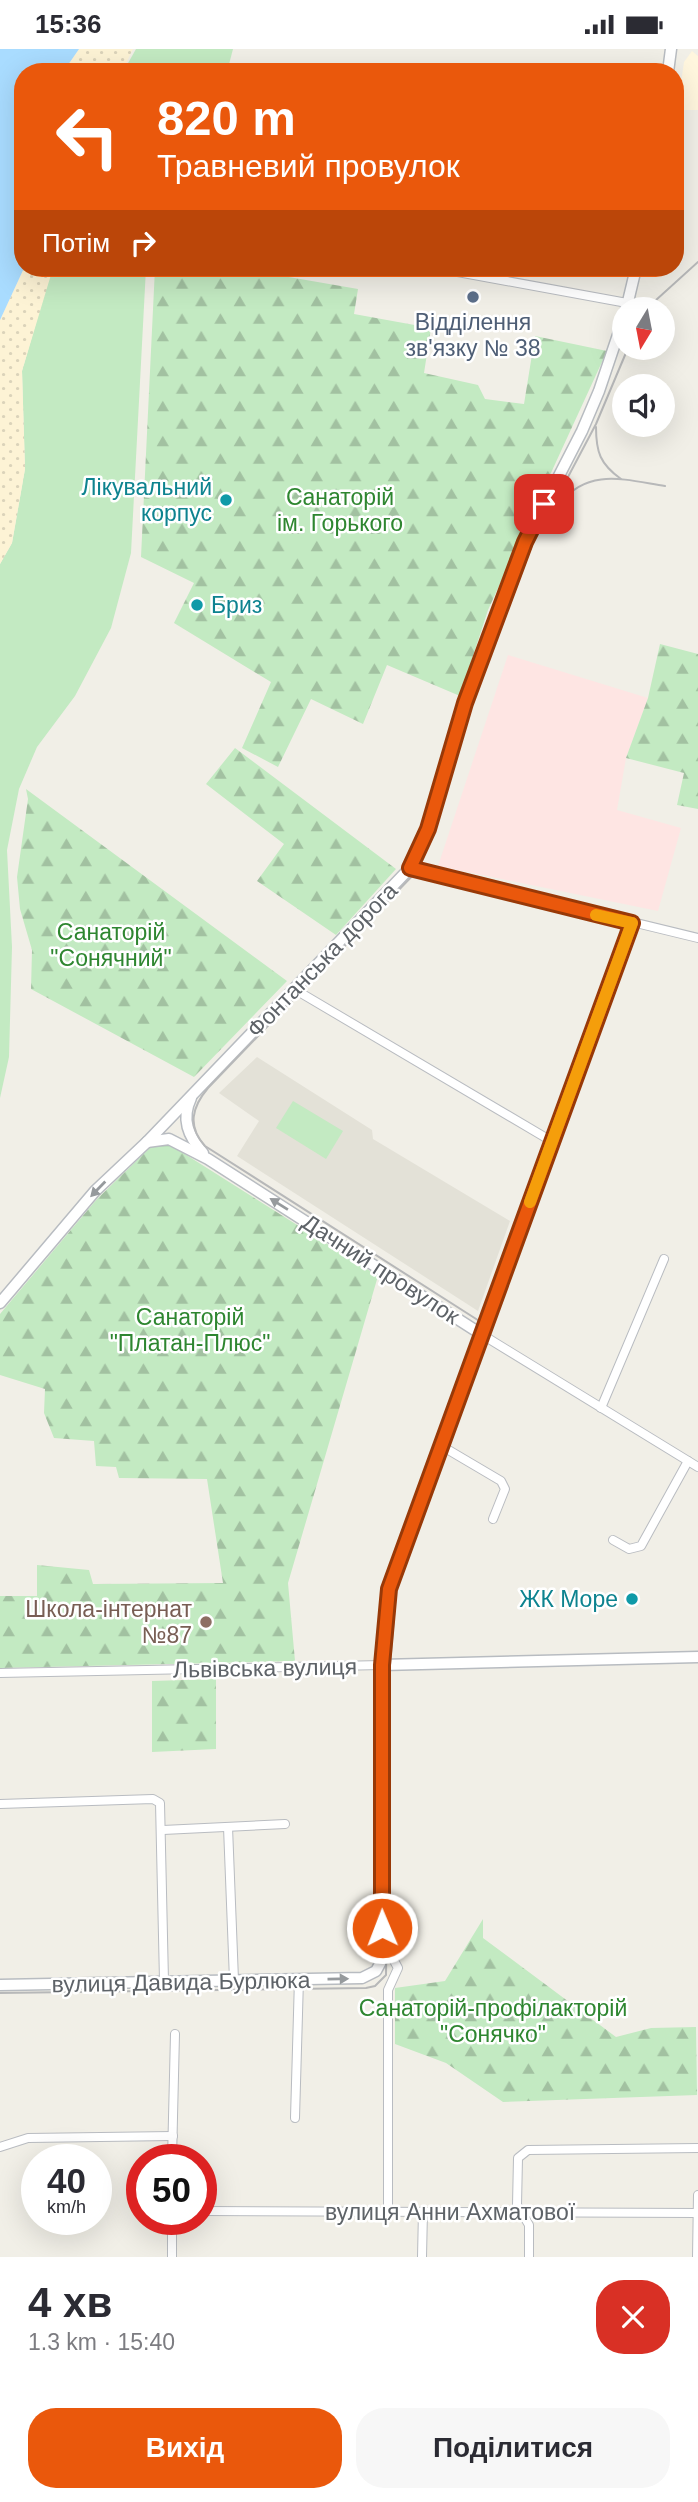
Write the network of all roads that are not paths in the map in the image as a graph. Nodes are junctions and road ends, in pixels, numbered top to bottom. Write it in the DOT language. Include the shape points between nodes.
graph roads {
  1 [pos="478,277"];
  2 [pos="634,277"];
  3 [pos="629,297"];
  4 [pos="612,306"];
  5 [pos="612,352"];
  6 [pos="410,868"];
  7 [pos="632,923"];
  8 [pos="698,938"];
  9 [pos="294,989"];
  10 [pos="194,1093"];
  11 [pos="147,1142"];
  12 [pos="553,1142"];
  13 [pos="208,1159"];
  14 [pos="664,1258"];
  15 [pos="0,1303"];
  16 [pos="481,1334"];
  17 [pos="601,1408"];
  18 [pos="440,1444"];
  19 [pos="688,1461"];
  20 [pos="698,1467"];
  21 [pos="493,1519"];
  22 [pos="613,1540"];
  23 [pos="698,1657"];
  24 [pos="382,1665"];
  25 [pos="0,1673"];
  26 [pos="0,1804"];
  27 [pos="285,1824"];
  28 [pos="228,1827"];
  29 [pos="163,1830"];
  30 [pos="383,1954"];
  31 [pos="299,1979"];
  32 [pos="234,1980"];
  33 [pos="164,1981"];
  34 [pos="0,1985"];
  35 [pos="175,2034"];
  36 [pos="295,2117"];
  37 [pos="173,2136"];
  38 [pos="173,2144"];
  39 [pos="0,2147"];
  40 [pos="698,2148"];
  41 [pos="698,2195"];
  42 [pos="388,2210"];
  43 [pos="217,2211"];
  44 [pos="423,2211"];
  45 [pos="522,2212"];
  46 [pos="698,2213"];
  47 [pos="172,2235"];
  48 [pos="172,2257"];
  49 [pos="422,2257"];
  50 [pos="529,2257"];
  51 [pos="696,2257"];
  1 -- 4 [label="street"];
  2 -- 3 [label="main road, Фонтанська дорога"];
  5 -- 6 [label="main road, Фонтанська дорога" via="582,431 525,542 465,703 428,829"];
  6 -- 7 [label="street"];
  6 -- 9 [label="main road, Фонтанська дорога"];
  7 -- 8 [label="street"];
  7 -- 12 [label="street"];
  9 -- 10 [label="main road, Фонтанська дорога"];
  9 -- 12 [label="street"];
  10 -- 11 [label="main road, Фонтанська дорога"];
  10 -- 13 [label="main road, Дачний провулок" via="186,1123 192,1141"];
  11 -- 13 [label="main road, Дачний провулок" via="169,1139"];
  11 -- 15 [label="main road, Фонтанська дорога, one-way" via="95,1191"];
  12 -- 16 [label="street"];
  16 -- 13 [label="main road, Дачний провулок, one-way"];
  14 -- 17 [label="street"];
  16 -- 17 [label="street, Дачний провулок"];
  16 -- 18 [label="main road"];
  17 -- 19 [label="street, Дачний провулок"];
  18 -- 21 [label="street" via="501,1481 505,1489"];
  18 -- 24 [label="main road" via="389,1589"];
  19 -- 20 [label="street, Дачний провулок"];
  19 -- 22 [label="street" via="640,1546 629,1549"];
  23 -- 24 [label="main road, Львівська вулиця"];
  24 -- 25 [label="street, Львівська вулиця"];
  24 -- 30 [label="main road"];
  26 -- 29 [label="street" via="153,1799 163,1807"];
  27 -- 28 [label="street"];
  28 -- 29 [label="street"];
  28 -- 32 [label="street"];
  29 -- 33 [label="street"];
  31 -- 30 [label="main road, вулиця Давида Бурлюка, one-way" via="362,1978 376,1971"];
  30 -- 42 [label="street" via="395,1959 398,1968 388,1990"];
  31 -- 32 [label="main road, вулиця Давида Бурлюка"];
  31 -- 36 [label="street"];
  32 -- 33 [label="main road, вулиця Давида Бурлюка"];
  33 -- 34 [label="main road, вулиця Давида Бурлюка"];
  35 -- 37 [label="street"];
  37 -- 38 [label="street"];
  37 -- 39 [label="street" via="28,2138"];
  40 -- 45 [label="street" via="525,2151 518,2158 517,2205"];
  41 -- 46 [label="street"];
  42 -- 43 [label="street, вулиця Анни Ахматової"];
  42 -- 44 [label="street, вулиця Анни Ахматової"];
  44 -- 45 [label="street, вулиця Анни Ахматової"];
  44 -- 49 [label="street"];
  45 -- 46 [label="street, вулиця Анни Ахматової"];
  45 -- 50 [label="street" via="529,2225"];
  46 -- 51 [label="street"];
  47 -- 48 [label="street"];
}
